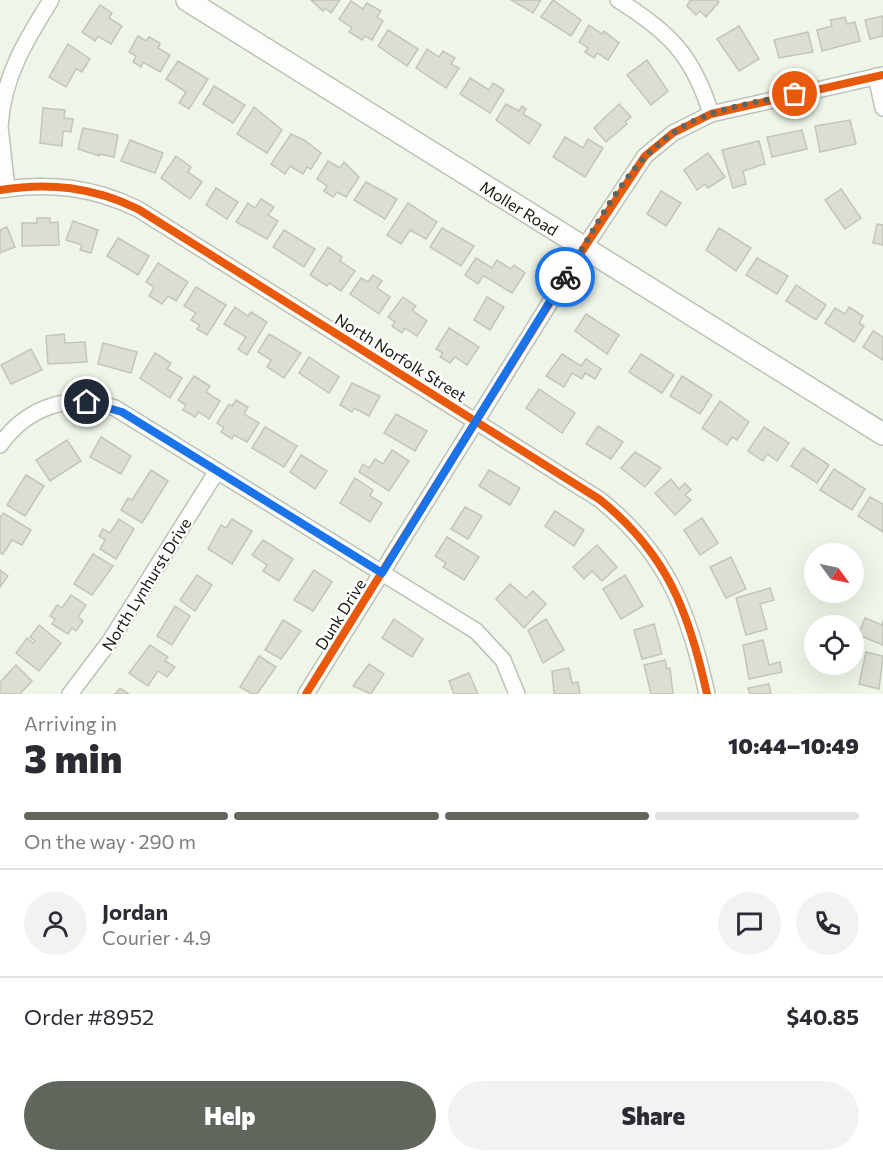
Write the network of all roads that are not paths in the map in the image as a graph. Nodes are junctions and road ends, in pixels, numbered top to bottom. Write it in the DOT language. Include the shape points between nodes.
graph roads {
  1 [pos="51,0"];
  2 [pos="187,0"];
  3 [pos="618,0"];
  4 [pos="880,75"];
  5 [pos="883,108"];
  6 [pos="711,114"];
  7 [pos="0,127"];
  8 [pos="3,189"];
  9 [pos="584,248"];
  10 [pos="477,421"];
  11 [pos="883,434"];
  12 [pos="0,445"];
  13 [pos="217,471"];
  14 [pos="382,573"];
  15 [pos="70,694"];
  16 [pos="306,694"];
  17 [pos="517,694"];
  18 [pos="707,694"];
  1 -- 7 [label="street" via="12,68"];
  2 -- 9 [label="main road, Moller Road"];
  3 -- 6 [label="street" via="651,21 678,46 694,70"];
  4 -- 5 [label="street"];
  4 -- 6 [label="street, Dunk Drive"];
  6 -- 9 [label="street, Dunk Drive" via="678,129 645,156"];
  7 -- 8 [label="street"];
  8 -- 10 [label="street, North Norfolk Street" via="74,187 138,208"];
  9 -- 10 [label="street, Dunk Drive"];
  9 -- 11 [label="main road, Moller Road"];
  10 -- 14 [label="street, Dunk Drive"];
  10 -- 18 [label="street, North Norfolk Street" via="587,490 637,533 656,557 681,602 694,636"];
  12 -- 13 [label="street" via="26,417 50,406 93,402 115,408"];
  13 -- 14 [label="street"];
  13 -- 15 [label="street, North Lynhurst Drive" via="110,641"];
  14 -- 16 [label="street, Dunk Drive"];
  14 -- 17 [label="street" via="486,640 506,665"];
}
